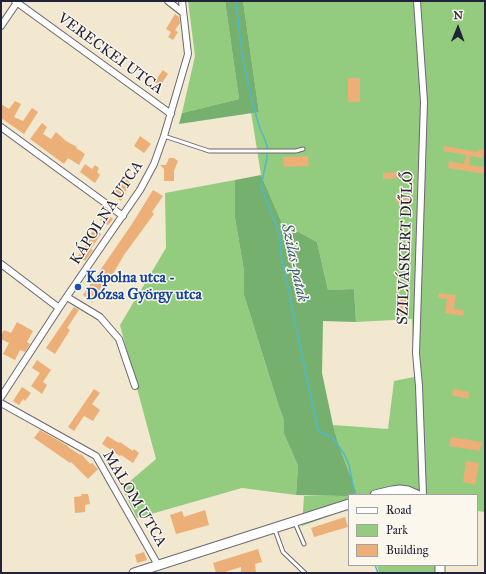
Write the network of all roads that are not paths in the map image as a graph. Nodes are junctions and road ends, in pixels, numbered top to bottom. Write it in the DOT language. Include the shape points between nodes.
graph roads {
  1 [pos="17,1"];
  2 [pos="168,1"];
  3 [pos="182,1"];
  4 [pos="417,1"];
  5 [pos="182,12"];
  6 [pos="1,26"];
  7 [pos="171,114"];
  8 [pos="1,127"];
  9 [pos="164,136"];
  10 [pos="303,149"];
  11 [pos="123,216"];
  12 [pos="1,264"];
  13 [pos="67,297"];
  14 [pos="59,308"];
  15 [pos="135,386"];
  16 [pos="1,397"];
  17 [pos="1,403"];
  18 [pos="378,494"];
  19 [pos="415,494"];
  20 [pos="423,494"];
  21 [pos="348,504"];
  22 [pos="294,522"];
  23 [pos="274,528"];
  24 [pos="304,544"];
  25 [pos="158,565"];
  26 [pos="134,573"];
  27 [pos="304,573"];
  1 -- 6 [label="street"];
  1 -- 7 [label="street, VERECKEI UTCA"];
  2 -- 5 [label="street"];
  3 -- 5 [label="street, KÁPOLNA UTCA"];
  4 -- 20 [label="street, SZILVÁSKERT DŰLŐ" via="424,102 416,353"];
  5 -- 7 [label="street, KÁPOLNA UTCA" via="188,54"];
  7 -- 9 [label="street, KÁPOLNA UTCA"];
  8 -- 11 [label="street"];
  9 -- 10 [label="lane" via="209,151 263,152"];
  9 -- 11 [label="street, KÁPOLNA UTCA" via="149,176"];
  11 -- 13 [label="street, KÁPOLNA UTCA"];
  12 -- 14 [label="street"];
  13 -- 14 [label="street, KÁPOLNA UTCA"];
  13 -- 15 [label="street" via="100,317 119,339"];
  14 -- 16 [label="street, KÁPOLNA UTCA"];
  17 -- 25 [label="street, MALOM UTCA" via="96,456"];
  18 -- 19 [label="main road" via="392,490"];
  21 -- 22 [label="main road"];
  22 -- 23 [label="main road"];
  22 -- 24 [label="lane"];
  23 -- 25 [label="main road"];
  23 -- 27 [label="lane" via="283,552"];
  25 -- 26 [label="main road"];
}
